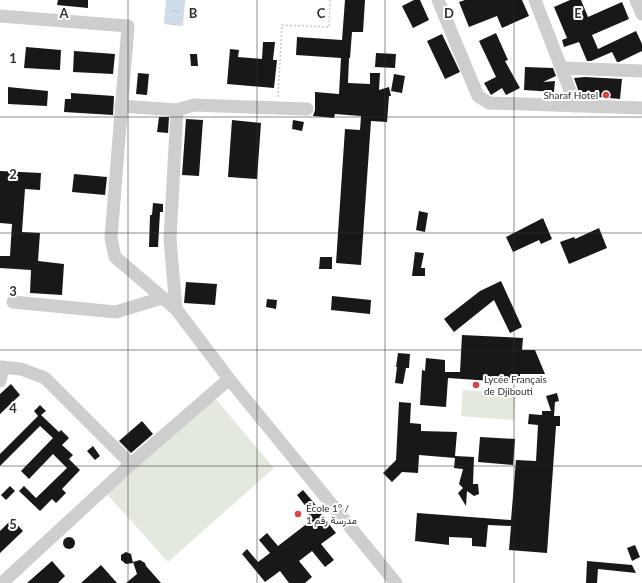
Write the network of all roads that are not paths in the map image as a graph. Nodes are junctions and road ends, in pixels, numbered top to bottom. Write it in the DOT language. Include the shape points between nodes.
graph roads {
  1 [pos="438,0"];
  2 [pos="535,0"];
  3 [pos="636,0"];
  4 [pos="642,14"];
  5 [pos="0,16"];
  6 [pos="562,68"];
  7 [pos="642,71"];
  8 [pos="122,106"];
  9 [pos="576,106"];
  10 [pos="642,108"];
  11 [pos="307,109"];
  12 [pos="177,110"];
  13 [pos="162,298"];
  14 [pos="13,302"];
  15 [pos="176,309"];
  16 [pos="2,367"];
  17 [pos="229,379"];
  18 [pos="0,381"];
  19 [pos="131,464"];
  20 [pos="2,583"];
  21 [pos="396,583"];
  1 -- 9 [label="street" via="478,96 482,100 489,103"];
  2 -- 6 [label="street"];
  3 -- 4 [label="street"];
  5 -- 8 [label="street" via="128,26"];
  6 -- 7 [label="street"];
  6 -- 9 [label="street"];
  8 -- 12 [label="street"];
  8 -- 13 [label="street" via="111,238 115,257"];
  9 -- 10 [label="street"];
  11 -- 12 [label="street" via="194,105"];
  12 -- 15 [label="street" via="170,239"];
  13 -- 14 [label="street" via="116,312"];
  13 -- 15 [label="street"];
  15 -- 17 [label="street"];
  16 -- 18 [label="street"];
  16 -- 19 [label="street" via="46,378"];
  17 -- 19 [label="street"];
  17 -- 21 [label="street"];
  19 -- 20 [label="street"];
}
